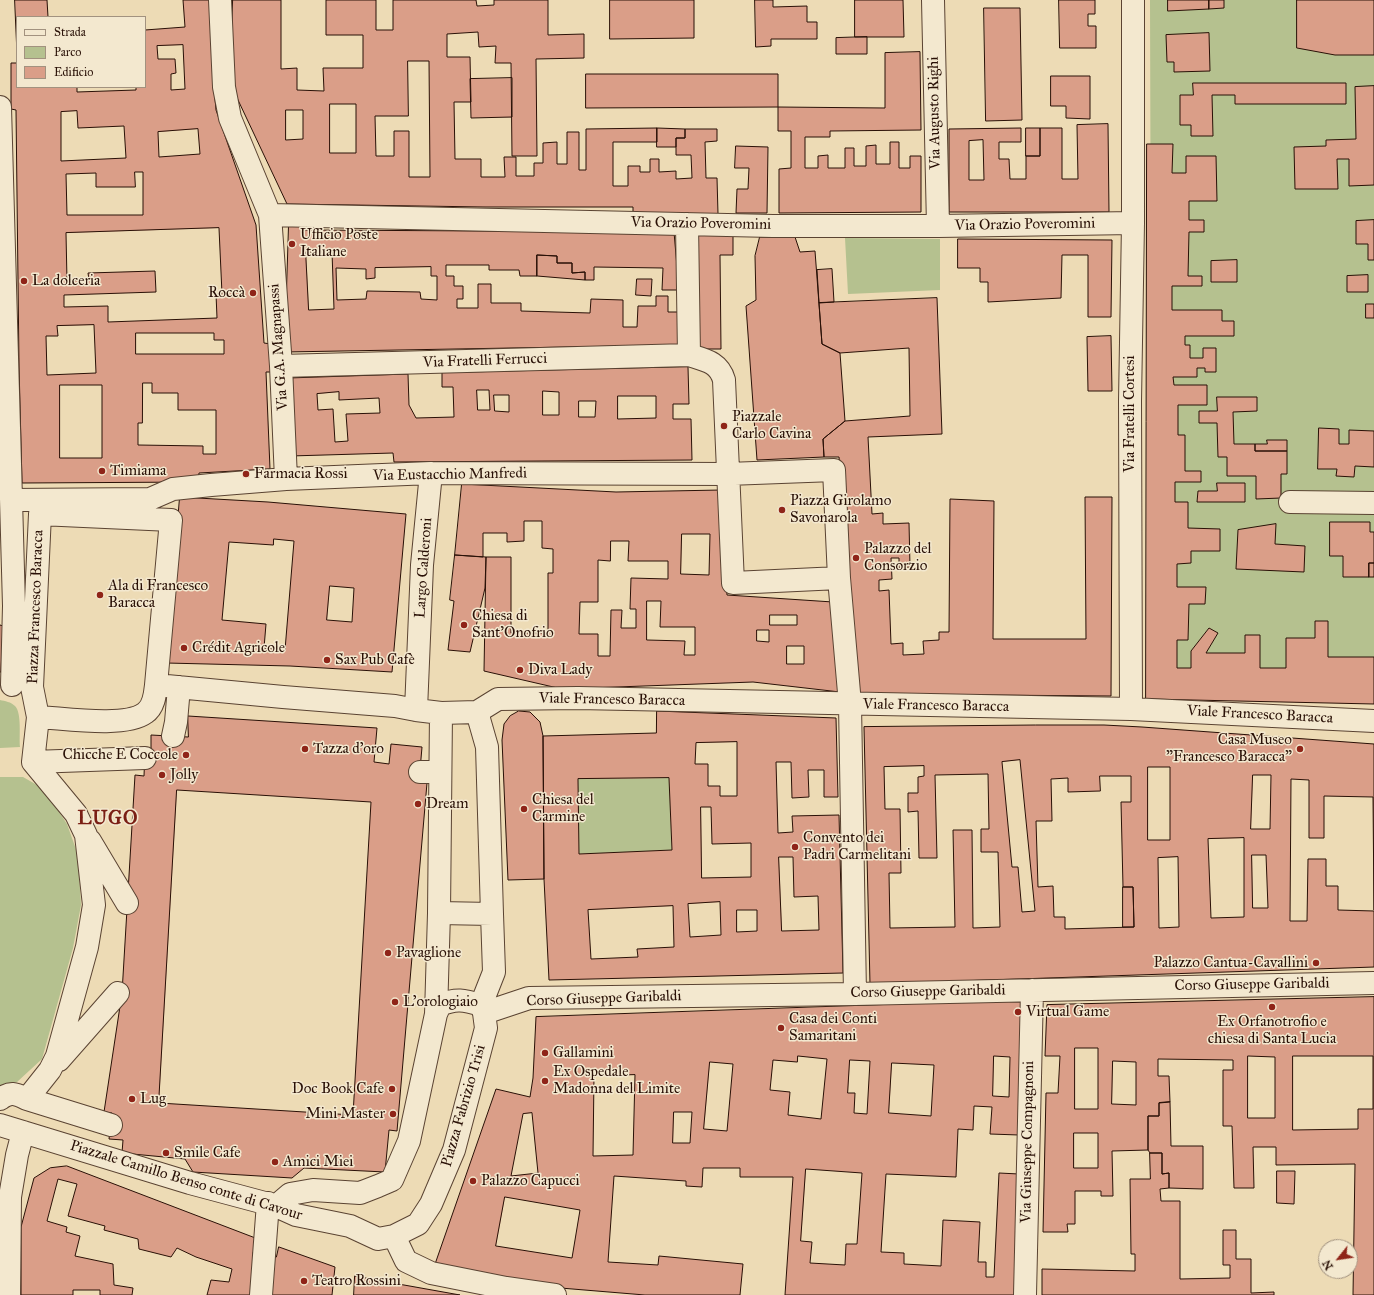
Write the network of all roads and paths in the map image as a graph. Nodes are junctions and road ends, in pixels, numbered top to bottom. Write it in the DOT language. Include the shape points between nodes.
graph roads {
  1 [pos="220,0"];
  2 [pos="933,0"];
  3 [pos="1133,0"];
  4 [pos="0,107"];
  5 [pos="0,140"];
  6 [pos="270,216"];
  7 [pos="1133,223"];
  8 [pos="688,224"];
  9 [pos="938,226"];
  10 [pos="689,355"];
  11 [pos="281,366"];
  12 [pos="431,473"];
  13 [pos="728,474"];
  14 [pos="286,479"];
  15 [pos="173,489"];
  16 [pos="12,500"];
  17 [pos="1290,502"];
  18 [pos="1374,503"];
  19 [pos="171,520"];
  20 [pos="839,578"];
  21 [pos="7,606"];
  22 [pos="6,685"];
  23 [pos="156,685"];
  24 [pos="179,687"];
  25 [pos="850,704"];
  26 [pos="1131,709"];
  27 [pos="416,710"];
  28 [pos="477,712"];
  29 [pos="441,713"];
  30 [pos="38,717"];
  31 [pos="1374,721"];
  32 [pos="172,736"];
  33 [pos="145,758"];
  34 [pos="33,762"];
  35 [pos="86,835"];
  36 [pos="127,904"];
  37 [pos="439,913"];
  38 [pos="492,914"];
  39 [pos="1374,983"];
  40 [pos="1032,990"];
  41 [pos="118,993"];
  42 [pos="855,994"];
  43 [pos="482,1009"];
  44 [pos="436,1014"];
  45 [pos="50,1070"];
  46 [pos="0,1099"];
  47 [pos="28,1099"];
  48 [pos="0,1125"];
  49 [pos="111,1125"];
  50 [pos="24,1132"];
  51 [pos="272,1204"];
  52 [pos="350,1226"];
  53 [pos="394,1236"];
  54 [pos="9,1295"];
  55 [pos="261,1295"];
  56 [pos="555,1295"];
  57 [pos="1025,1295"];
  1 -- 6 [label="street, Via G.A. Magnapassi" via="224,88 230,118"];
  2 -- 9 [label="street, Via Augusto Righi"];
  3 -- 7 [label="street, Via Fratelli Cortesi"];
  4 -- 5 [label="street, Piazza Francesco Baracca"];
  5 -- 16 [label="street, Piazza Francesco Baracca"];
  6 -- 8 [label="street, Via Orazio Poveromini"];
  6 -- 11 [label="street, Via G.A. Magnapassi"];
  7 -- 9 [label="street, Via Orazio Poveromini"];
  7 -- 26 [label="street, Via Fratelli Cortesi" via="1130,401"];
  8 -- 9 [label="street, Via Orazio Poveromini"];
  8 -- 10 [label="street"];
  10 -- 11 [label="street, Via Fratelli Ferrucci"];
  10 -- 13 [label="street" via="717,366 722,372"];
  11 -- 14 [label="street, Via G.A. Magnapassi"];
  12 -- 13 [label="street, Via Eustacchio Manfredi"];
  12 -- 14 [label="street, Via Eustacchio Manfredi"];
  12 -- 27 [label="street, Largo Calderoni" via="422,565"];
  13 -- 20 [label="street" via="834,470"];
  13 -- 20 [label="street" via="733,583"];
  14 -- 15 [label="street, Via Eustacchio Manfredi"];
  15 -- 16 [label="street" via="150,499"];
  15 -- 19 [label="street"];
  16 -- 21 [label="street, Piazza Francesco Baracca"];
  17 -- 18 [label="street"];
  19 -- 23 [label="street"];
  19 -- 30 [label="street, Piazza Francesco Baracca" via="40,514 32,687"];
  20 -- 25 [label="street"];
  21 -- 22 [label="street, Piazza Francesco Baracca"];
  22 -- 30 [label="street, Piazza Francesco Baracca"];
  23 -- 24 [label="street"];
  23 -- 30 [label="street" via="154,702 146,713 133,719 115,722"];
  24 -- 27 [label="street"];
  24 -- 32 [label="street"];
  25 -- 26 [label="street, Viale Francesco Baracca"];
  25 -- 28 [label="street, Viale Francesco Baracca" via="578,698 498,699"];
  25 -- 42 [label="street"];
  26 -- 31 [label="street, Viale Francesco Baracca"];
  27 -- 29 [label="street"];
  28 -- 29 [label="street"];
  28 -- 38 [label="street, Piazza Fabrizio Trisi" via="486,747"];
  29 -- 37 [label="street" via="430,772"];
  30 -- 34 [label="street"];
  33 -- 34 [label="street"];
  34 -- 35 [label="street" via="76,814"];
  35 -- 36 [label="street"];
  35 -- 45 [label="street" via="94,905 87,947 57,1056"];
  37 -- 38 [label="street"];
  37 -- 44 [label="street"];
  38 -- 43 [label="street, Piazza Fabrizio Trisi" via="494,972"];
  39 -- 40 [label="street, Corso Giuseppe Garibaldi"];
  40 -- 42 [label="street, Corso Giuseppe Garibaldi"];
  40 -- 57 [label="street, Via Giuseppe Compagnoni"];
  41 -- 45 [label="street"];
  42 -- 43 [label="street, Corso Giuseppe Garibaldi" via="529,998"];
  43 -- 44 [label="street" via="464,1000 450,1001 440,1005"];
  43 -- 53 [label="street, Piazza Fabrizio Trisi" via="486,1028 454,1150 431,1204 418,1224"];
  44 -- 51 [label="street" via="409,1141 392,1180 360,1192 313,1190 290,1194"];
  45 -- 47 [label="street"];
  46 -- 47 [label="street" via="7,1094 17,1094"];
  47 -- 49 [label="street"];
  48 -- 50 [label="street, Piazzale Camillo Benso conte di Cavour"];
  50 -- 51 [label="street, Piazzale Camillo Benso conte di Cavour" via="190,1183"];
  50 -- 54 [label="street" via="10,1197"];
  51 -- 52 [label="street, Piazzale Camillo Benso conte di Cavour" via="296,1215"];
  51 -- 55 [label="street"];
  52 -- 53 [label="street, Piazza Fabrizio Trisi" via="378,1239"];
  53 -- 56 [label="street" via="406,1261 431,1273"];
}
